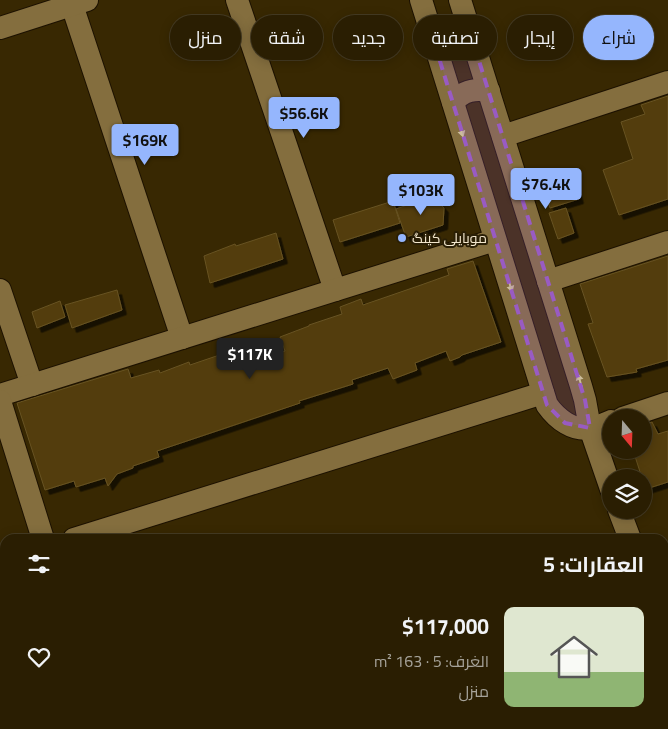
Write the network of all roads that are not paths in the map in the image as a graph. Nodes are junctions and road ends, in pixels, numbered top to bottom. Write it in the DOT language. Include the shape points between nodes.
graph roads {
  1 [pos="237,0"];
  2 [pos="421,0"];
  3 [pos="460,0"];
  4 [pos="80,2"];
  5 [pos="426,15"];
  6 [pos="465,15"];
  7 [pos="0,28"];
  8 [pos="440,60"];
  9 [pos="479,60"];
  10 [pos="668,82"];
  11 [pos="489,91"];
  12 [pos="453,102"];
  13 [pos="503,136"];
  14 [pos="496,240"];
  15 [pos="668,242"];
  16 [pos="548,281"];
  17 [pos="0,290"];
  18 [pos="335,290"];
  19 [pos="182,338"];
  20 [pos="32,385"];
  21 [pos="543,393"];
  22 [pos="0,395"];
  23 [pos="0,401"];
  24 [pos="668,403"];
  25 [pos="650,409"];
  26 [pos="602,424"];
  27 [pos="590,428"];
  28 [pos="604,469"];
  29 [pos="622,519"];
  30 [pos="41,534"];
  31 [pos="90,534"];
  32 [pos="628,534"];
  1 -- 18 [label="street"];
  2 -- 5 [label="street"];
  3 -- 6 [label="street"];
  4 -- 7 [label="street"];
  4 -- 19 [label="street"];
  8 -- 12 [label="street"];
  9 -- 11 [label="street"];
  10 -- 13 [label="street"];
  11 -- 12 [label="street" via="465,92"];
  11 -- 13 [label="street"];
  12 -- 14 [label="street, one-way"];
  13 -- 16 [label="street"];
  14 -- 18 [label="street"];
  14 -- 21 [label="street, one-way"];
  15 -- 16 [label="street"];
  27 -- 16 [label="street, one-way" via="581,386"];
  17 -- 20 [label="street"];
  18 -- 19 [label="street"];
  19 -- 20 [label="street"];
  20 -- 22 [label="street"];
  21 -- 27 [label="street" via="547,405 565,423"];
  21 -- 31 [label="street"];
  23 -- 30 [label="street"];
  24 -- 25 [label="street"];
  26 -- 27 [label="street"];
  27 -- 28 [label="street"];
  29 -- 32 [label="street"];
}
